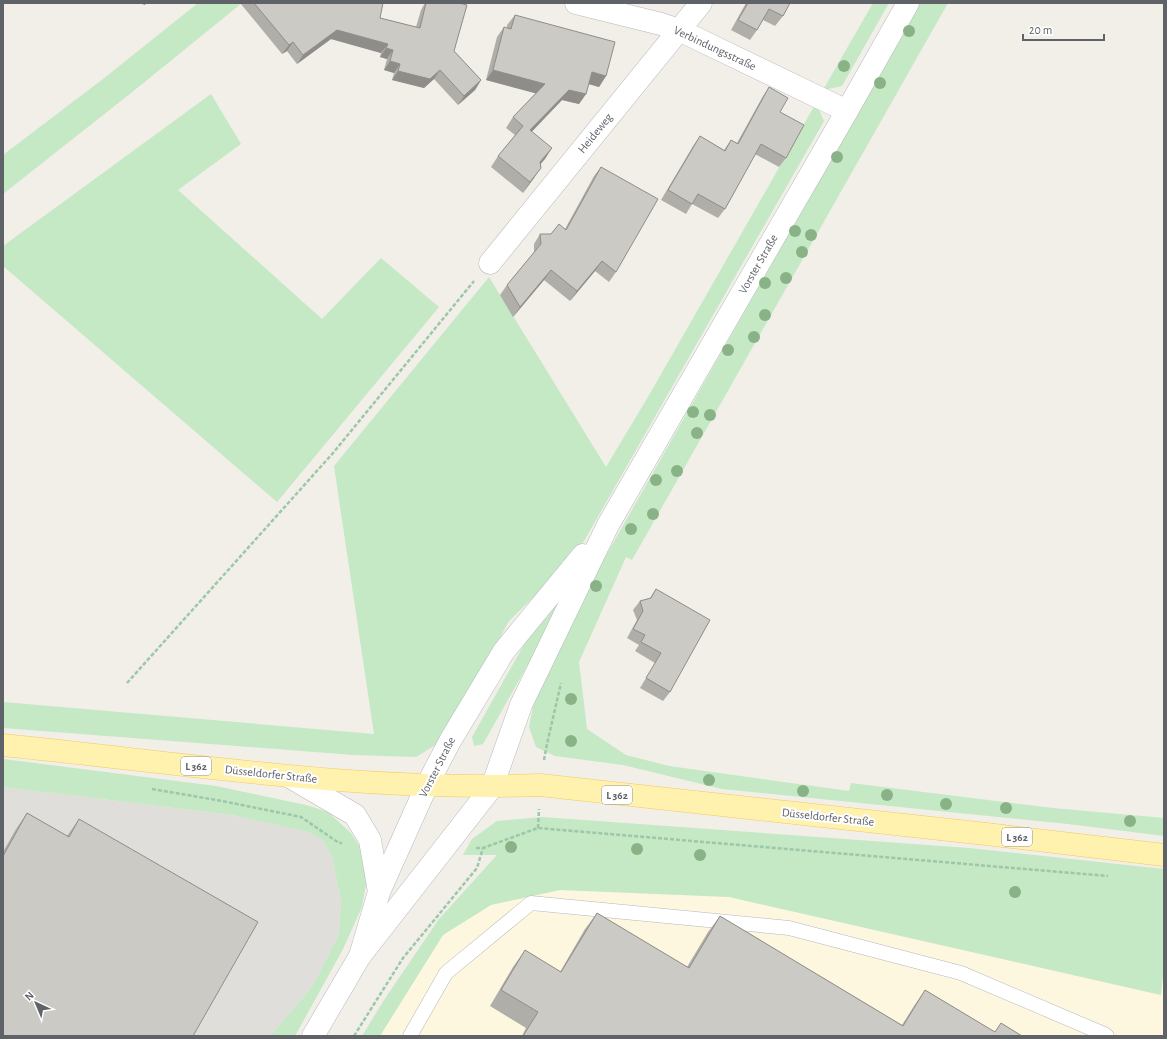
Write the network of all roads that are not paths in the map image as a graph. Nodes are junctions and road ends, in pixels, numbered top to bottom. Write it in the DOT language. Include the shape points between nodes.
graph roads {
  1 [pos="576,3"];
  2 [pos="701,3"];
  3 [pos="908,3"];
  4 [pos="679,30"];
  5 [pos="847,111"];
  6 [pos="490,263"];
  7 [pos="608,525"];
  8 [pos="3,745"];
  9 [pos="290,777"];
  10 [pos="427,785"];
  11 [pos="492,787"];
  12 [pos="1164,855"];
  13 [pos="379,892"];
  14 [pos="360,956"];
  15 [pos="313,1036"];
  16 [pos="410,1036"];
  17 [pos="1107,1036"];
  1 -- 4 [label="street, Verbindungsstraße"];
  2 -- 4 [label="street, Heideweg"];
  3 -- 5 [label="street, Vorster Straße"];
  4 -- 5 [label="street, Verbindungsstraße"];
  4 -- 6 [label="street, Heideweg"];
  5 -- 7 [label="street, Vorster Straße"];
  7 -- 10 [label="street, Vorster Straße" via="504,651"];
  7 -- 11 [label="street, Vorster Straße" via="521,705"];
  8 -- 9 [label="main road, Düsseldorfer Straße / L 362"];
  9 -- 10 [label="main road, Düsseldorfer Straße / L 362"];
  9 -- 13 [label="street, L 362" via="355,815 370,840"];
  10 -- 11 [label="main road, Düsseldorfer Straße / L 362"];
  10 -- 13 [label="street, Vorster Straße"];
  11 -- 12 [label="main road, Düsseldorfer Straße / L 362" via="540,785"];
  11 -- 14 [label="street"];
  13 -- 14 [label="street, Vorster Straße"];
  14 -- 15 [label="street, Vorster Straße"];
  16 -- 17 [label="lane" via="446,973 531,903 789,928 961,973"];
}
